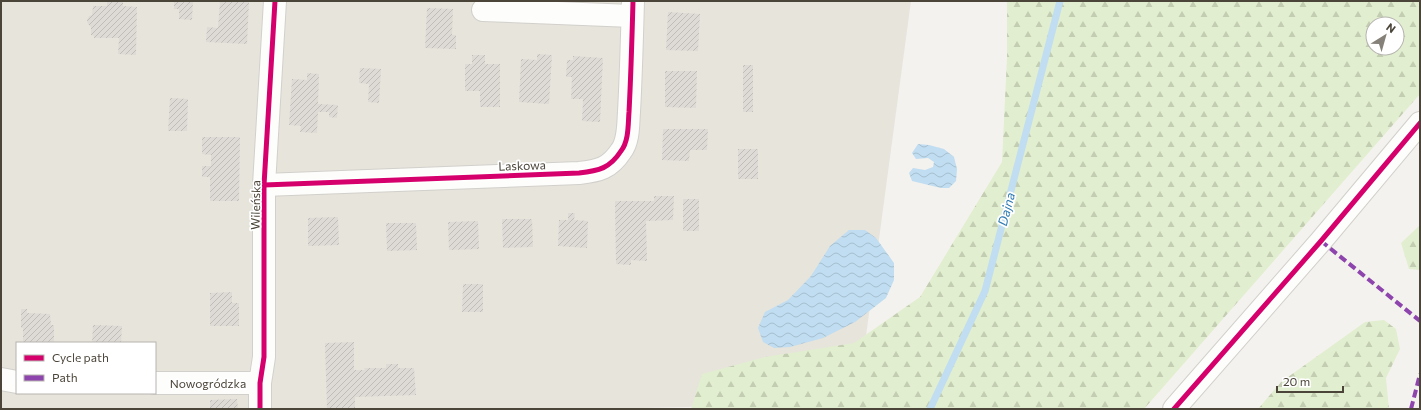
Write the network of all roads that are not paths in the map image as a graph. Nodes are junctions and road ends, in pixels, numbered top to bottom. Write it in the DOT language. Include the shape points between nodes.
graph roads {
  1 [pos="275,1"];
  2 [pos="633,8"];
  3 [pos="483,10"];
  4 [pos="1420,123"];
  5 [pos="264,184"];
  6 [pos="1,379"];
  7 [pos="16,382"];
  8 [pos="156,383"];
  9 [pos="260,383"];
  10 [pos="260,409"];
  11 [pos="1174,409"];
  1 -- 5 [label="street, Wileńska"];
  2 -- 3 [label="street"];
  2 -- 5 [label="street, Laskowa" via="627,133 622,150 610,164 598,171"];
  4 -- 11 [label="street"];
  5 -- 9 [label="street, Wileńska" via="264,357"];
  6 -- 7 [label="street"];
  8 -- 9 [label="street, Nowogródzka"];
  9 -- 10 [label="street, Wileńska"];
}
